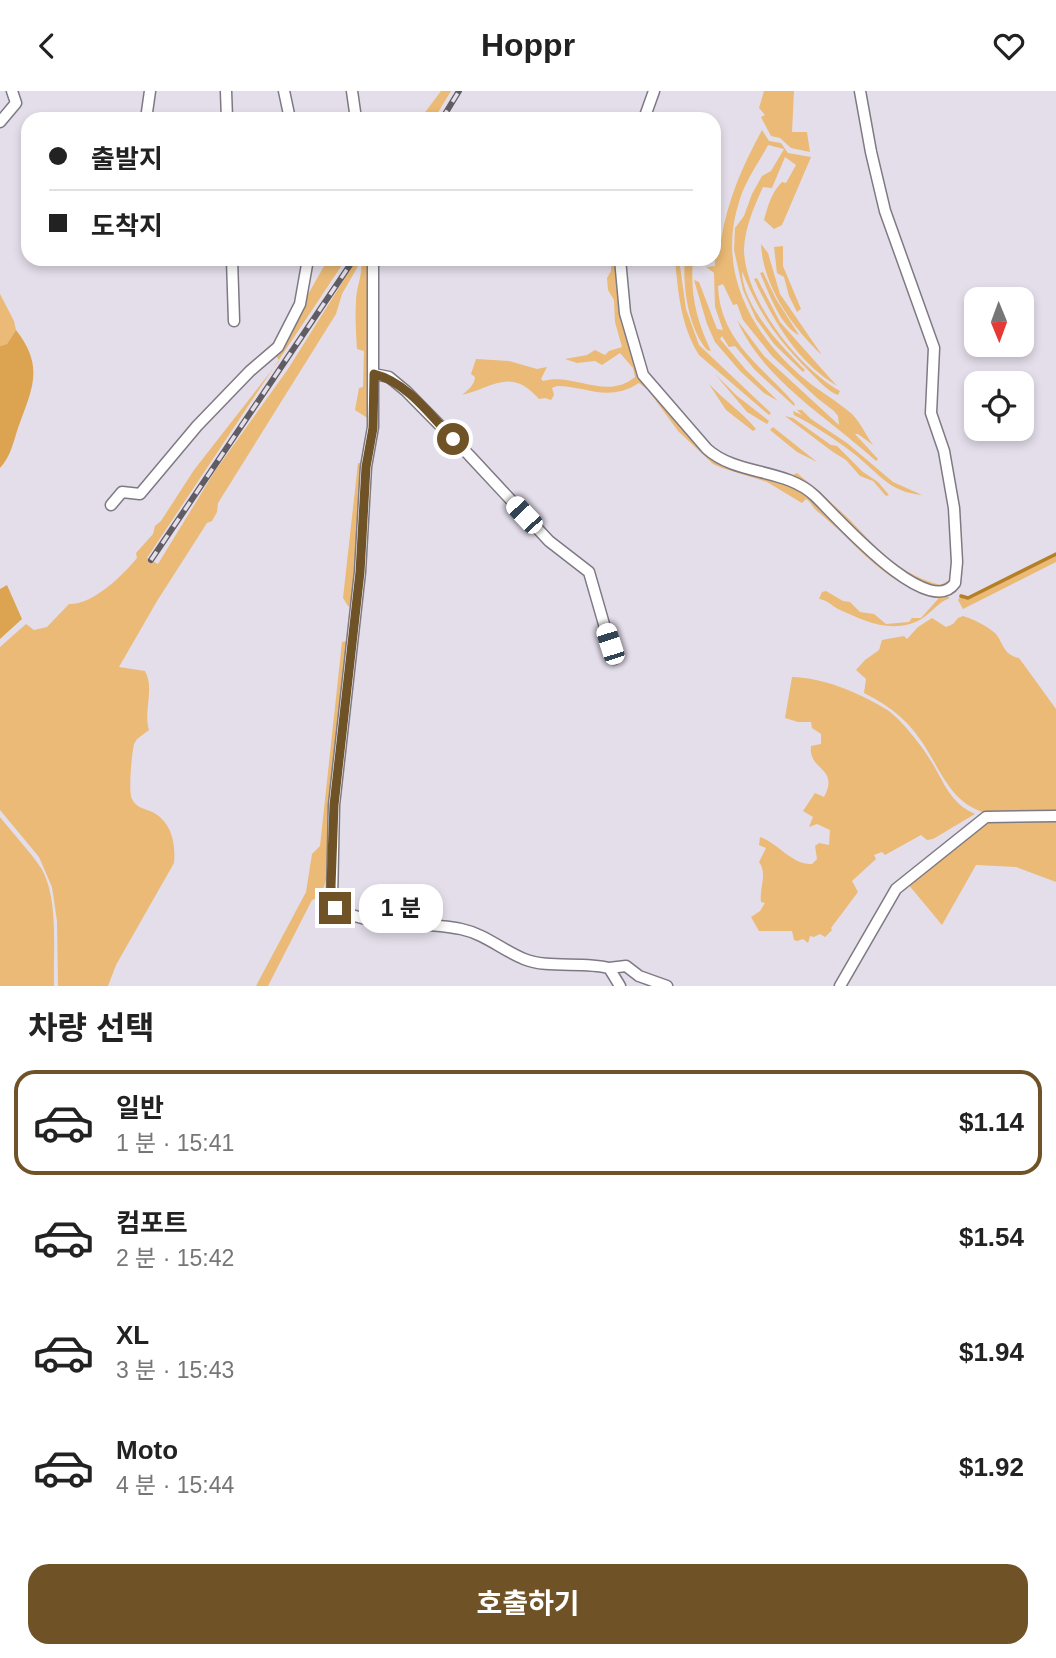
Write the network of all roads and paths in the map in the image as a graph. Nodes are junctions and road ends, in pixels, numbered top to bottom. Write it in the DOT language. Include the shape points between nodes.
graph roads {
  1 [pos="12,91"];
  2 [pos="150,91"];
  3 [pos="226,91"];
  4 [pos="284,91"];
  5 [pos="352,91"];
  6 [pos="653,91"];
  7 [pos="860,91"];
  8 [pos="147,112"];
  9 [pos="227,112"];
  10 [pos="288,112"];
  11 [pos="355,112"];
  12 [pos="646,112"];
  13 [pos="0,122"];
  14 [pos="232,266"];
  15 [pos="307,266"];
  16 [pos="373,266"];
  17 [pos="621,266"];
  18 [pos="234,321"];
  19 [pos="374,374"];
  20 [pos="111,505"];
  21 [pos="614,659"];
  22 [pos="1056,816"];
  23 [pos="609,968"];
  24 [pos="620,986"];
  25 [pos="667,986"];
  26 [pos="840,986"];
  1 -- 13 [label="street" via="16,103"];
  2 -- 8 [label="street"];
  3 -- 9 [label="street"];
  4 -- 10 [label="street"];
  5 -- 11 [label="street"];
  6 -- 12 [label="street"];
  7 -- 17 [label="street" via="885,211 934,348 931,414 944,451 956,534 955,583 948,591 919,586 880,561 800,484 729,463 707,449 643,375 625,313"];
  14 -- 18 [label="street"];
  15 -- 20 [label="street" via="300,304 278,347 197,426 140,494 122,492"];
  16 -- 19 [label="street"];
  19 -- 21 [label="street" via="389,377 406,391 549,541 589,572"];
  19 -- 23 [label="street" via="360,572 334,805 331,886 335,908 375,921 462,929 524,960"];
  22 -- 26 [label="street" via="986,817 979,822 896,889"];
  23 -- 24 [label="street"];
  23 -- 25 [label="street" via="626,966"];
}
